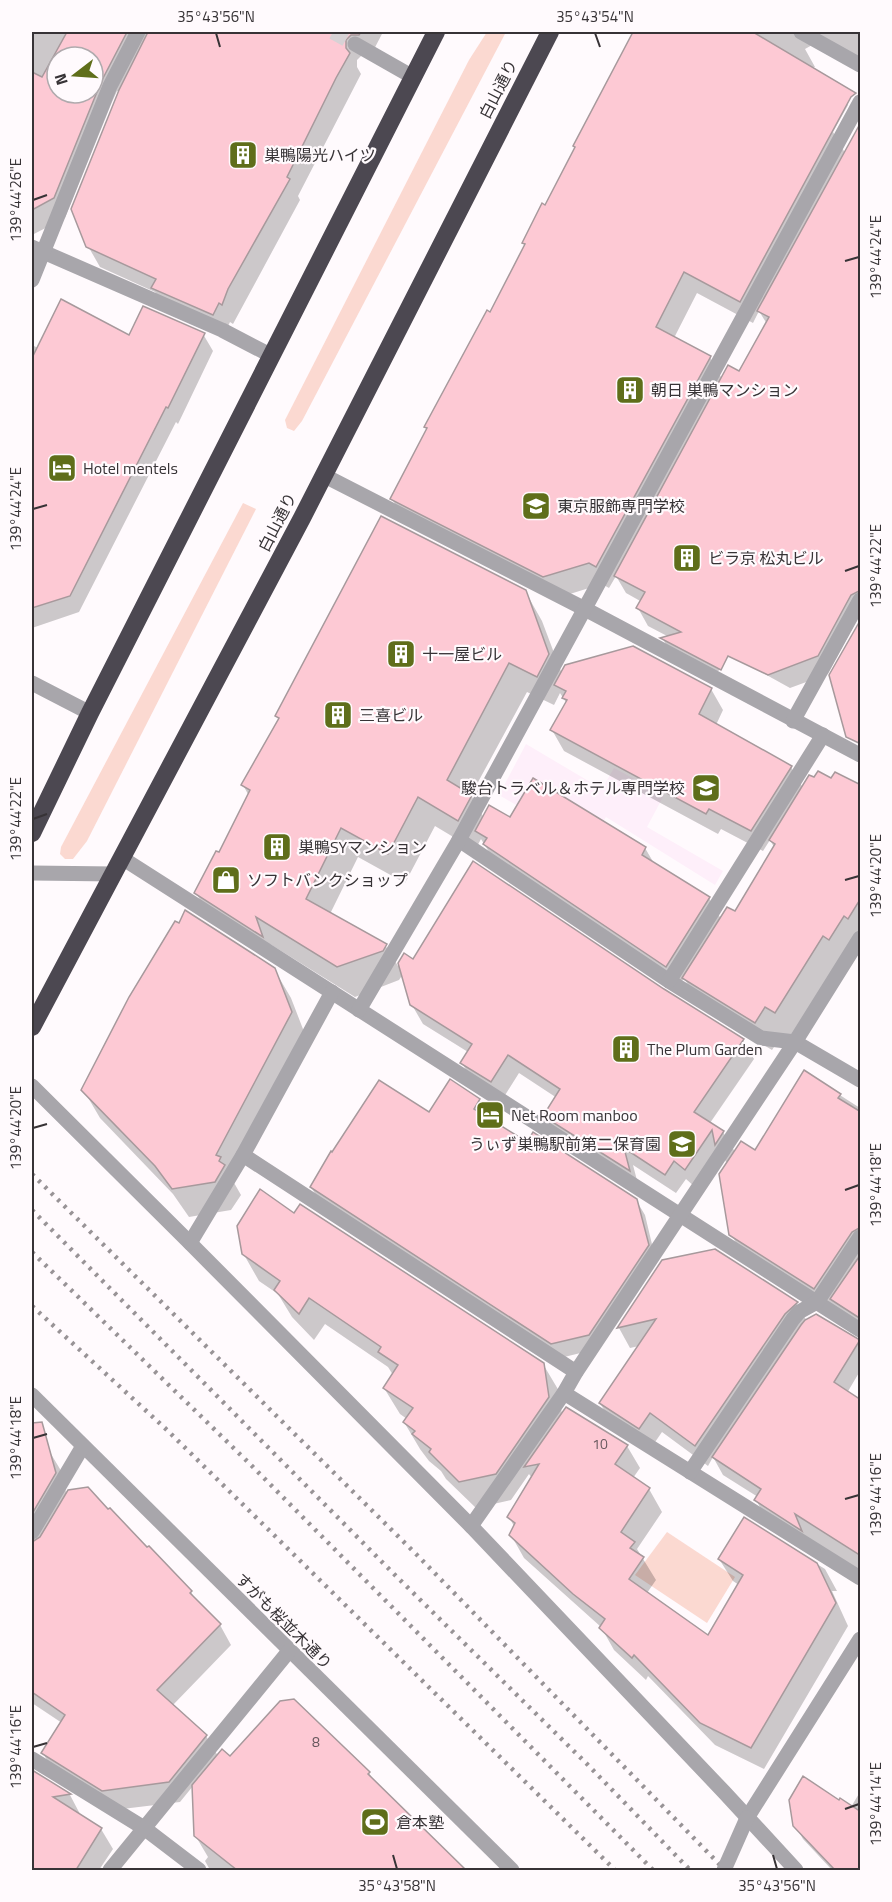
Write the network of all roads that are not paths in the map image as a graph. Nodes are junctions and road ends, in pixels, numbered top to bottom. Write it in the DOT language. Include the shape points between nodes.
graph roads {
  1 [pos="138,32"];
  2 [pos="436,32"];
  3 [pos="550,32"];
  4 [pos="801,32"];
  5 [pos="355,44"];
  6 [pos="861,65"];
  7 [pos="413,77"];
  8 [pos="861,102"];
  9 [pos="38,250"];
  10 [pos="32,280"];
  11 [pos="272,356"];
  12 [pos="323,475"];
  13 [pos="861,600"];
  14 [pos="585,609"];
  15 [pos="32,683"];
  16 [pos="90,713"];
  17 [pos="793,721"];
  18 [pos="823,735"];
  19 [pos="861,755"];
  20 [pos="32,833"];
  21 [pos="459,840"];
  22 [pos="118,866"];
  23 [pos="32,873"];
  24 [pos="861,938"];
  25 [pos="669,981"];
  26 [pos="332,992"];
  27 [pos="359,1010"];
  28 [pos="32,1027"];
  29 [pos="795,1042"];
  30 [pos="861,1080"];
  31 [pos="32,1086"];
  32 [pos="243,1155"];
  33 [pos="680,1215"];
  34 [pos="861,1236"];
  35 [pos="190,1243"];
  36 [pos="817,1302"];
  37 [pos="861,1330"];
  38 [pos="576,1372"];
  39 [pos="564,1393"];
  40 [pos="32,1395"];
  41 [pos="83,1446"];
  42 [pos="690,1472"];
  43 [pos="471,1526"];
  44 [pos="32,1532"];
  45 [pos="861,1578"];
  46 [pos="861,1639"];
  47 [pos="289,1651"];
  48 [pos="32,1759"];
  49 [pos="747,1818"];
  50 [pos="144,1828"];
  51 [pos="110,1870"];
  52 [pos="199,1870"];
  53 [pos="512,1870"];
  54 [pos="724,1870"];
  55 [pos="796,1870"];
  1 -- 9 [label="street"];
  2 -- 7 [label="highway"];
  3 -- 12 [label="highway, 白山通り"];
  4 -- 6 [label="street"];
  5 -- 7 [label="street"];
  7 -- 11 [label="highway"];
  8 -- 14 [label="street"];
  9 -- 10 [label="street"];
  9 -- 11 [label="street" via="222,330"];
  11 -- 16 [label="highway"];
  12 -- 14 [label="street"];
  12 -- 22 [label="highway, 白山通り"];
  13 -- 17 [label="street"];
  14 -- 17 [label="street"];
  14 -- 21 [label="street"];
  15 -- 16 [label="street"];
  16 -- 20 [label="highway"];
  17 -- 18 [label="street"];
  18 -- 19 [label="street"];
  18 -- 25 [label="street"];
  21 -- 25 [label="street"];
  21 -- 27 [label="street"];
  22 -- 23 [label="street"];
  22 -- 26 [label="street"];
  22 -- 28 [label="highway, 白山通り"];
  24 -- 29 [label="street"];
  25 -- 29 [label="street" via="761,1038"];
  26 -- 27 [label="street"];
  26 -- 32 [label="street"];
  27 -- 33 [label="street"];
  29 -- 30 [label="street"];
  29 -- 33 [label="street"];
  31 -- 35 [label="street"];
  32 -- 35 [label="street"];
  32 -- 38 [label="street"];
  33 -- 36 [label="street"];
  33 -- 38 [label="street"];
  34 -- 36 [label="street"];
  35 -- 43 [label="street"];
  36 -- 37 [label="street"];
  36 -- 42 [label="street" via="793,1319"];
  38 -- 39 [label="street"];
  39 -- 42 [label="street"];
  39 -- 43 [label="street"];
  40 -- 41 [label="street, すがも桜並木通り"];
  41 -- 44 [label="street"];
  41 -- 47 [label="street, すがも桜並木通り"];
  42 -- 45 [label="street"];
  43 -- 49 [label="street"];
  46 -- 49 [label="street"];
  47 -- 50 [label="street"];
  47 -- 53 [label="street, すがも桜並木通り"];
  48 -- 50 [label="street"];
  49 -- 54 [label="street, bridge"];
  49 -- 55 [label="street"];
  50 -- 51 [label="street"];
  50 -- 52 [label="street"];
}
